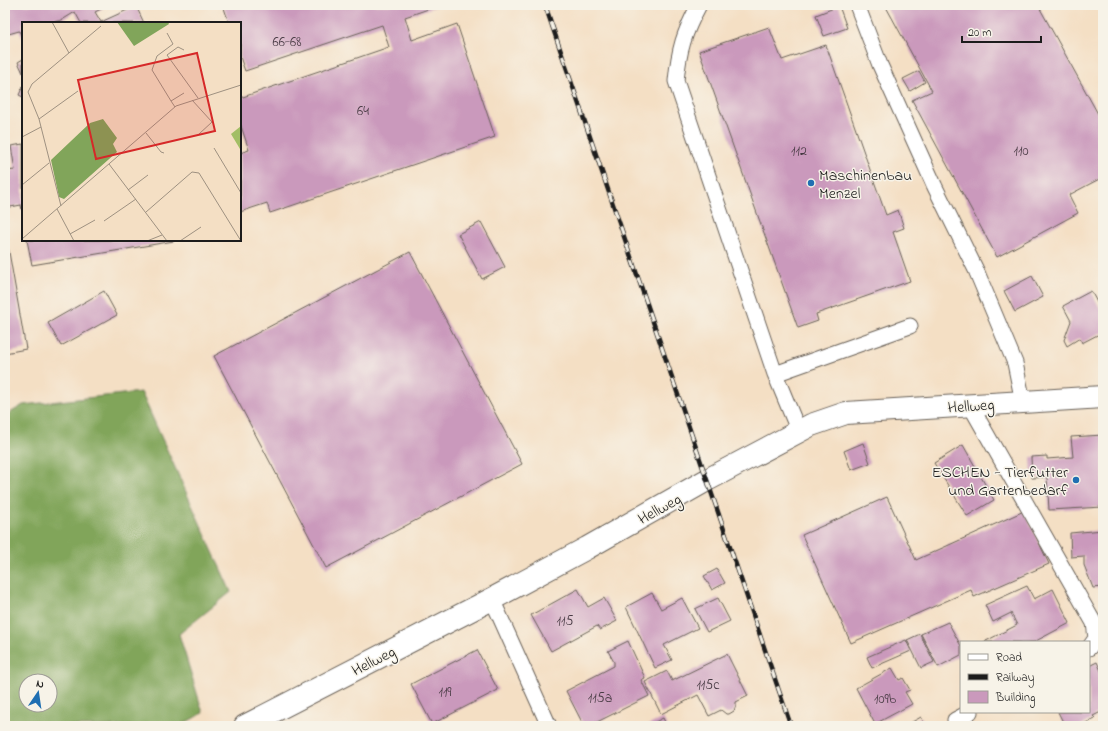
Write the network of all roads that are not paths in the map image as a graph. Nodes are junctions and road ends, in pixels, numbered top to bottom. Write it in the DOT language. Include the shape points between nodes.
graph roads {
  1 [pos="699,5"];
  2 [pos="857,5"];
  3 [pos="910,326"];
  4 [pos="775,374"];
  5 [pos="1103,397"];
  6 [pos="1023,402"];
  7 [pos="970,405"];
  8 [pos="799,432"];
  9 [pos="492,599"];
  10 [pos="1090,647"];
  11 [pos="968,713"];
  12 [pos="955,720"];
  13 [pos="245,726"];
  14 [pos="550,726"];
  1 -- 4 [label="lane" via="684,36 678,58 676,81"];
  2 -- 6 [label="lane" via="880,65 976,270 1015,363"];
  3 -- 4 [label="lane"];
  4 -- 8 [label="lane"];
  5 -- 6 [label="street, Hellweg"];
  6 -- 7 [label="street, Hellweg"];
  7 -- 8 [label="street, Hellweg" via="846,413"];
  7 -- 10 [label="lane" via="1094,623 1096,638"];
  8 -- 9 [label="street, Hellweg"];
  9 -- 13 [label="street, Hellweg"];
  9 -- 14 [label="lane"];
  11 -- 12 [label="lane"];
}
